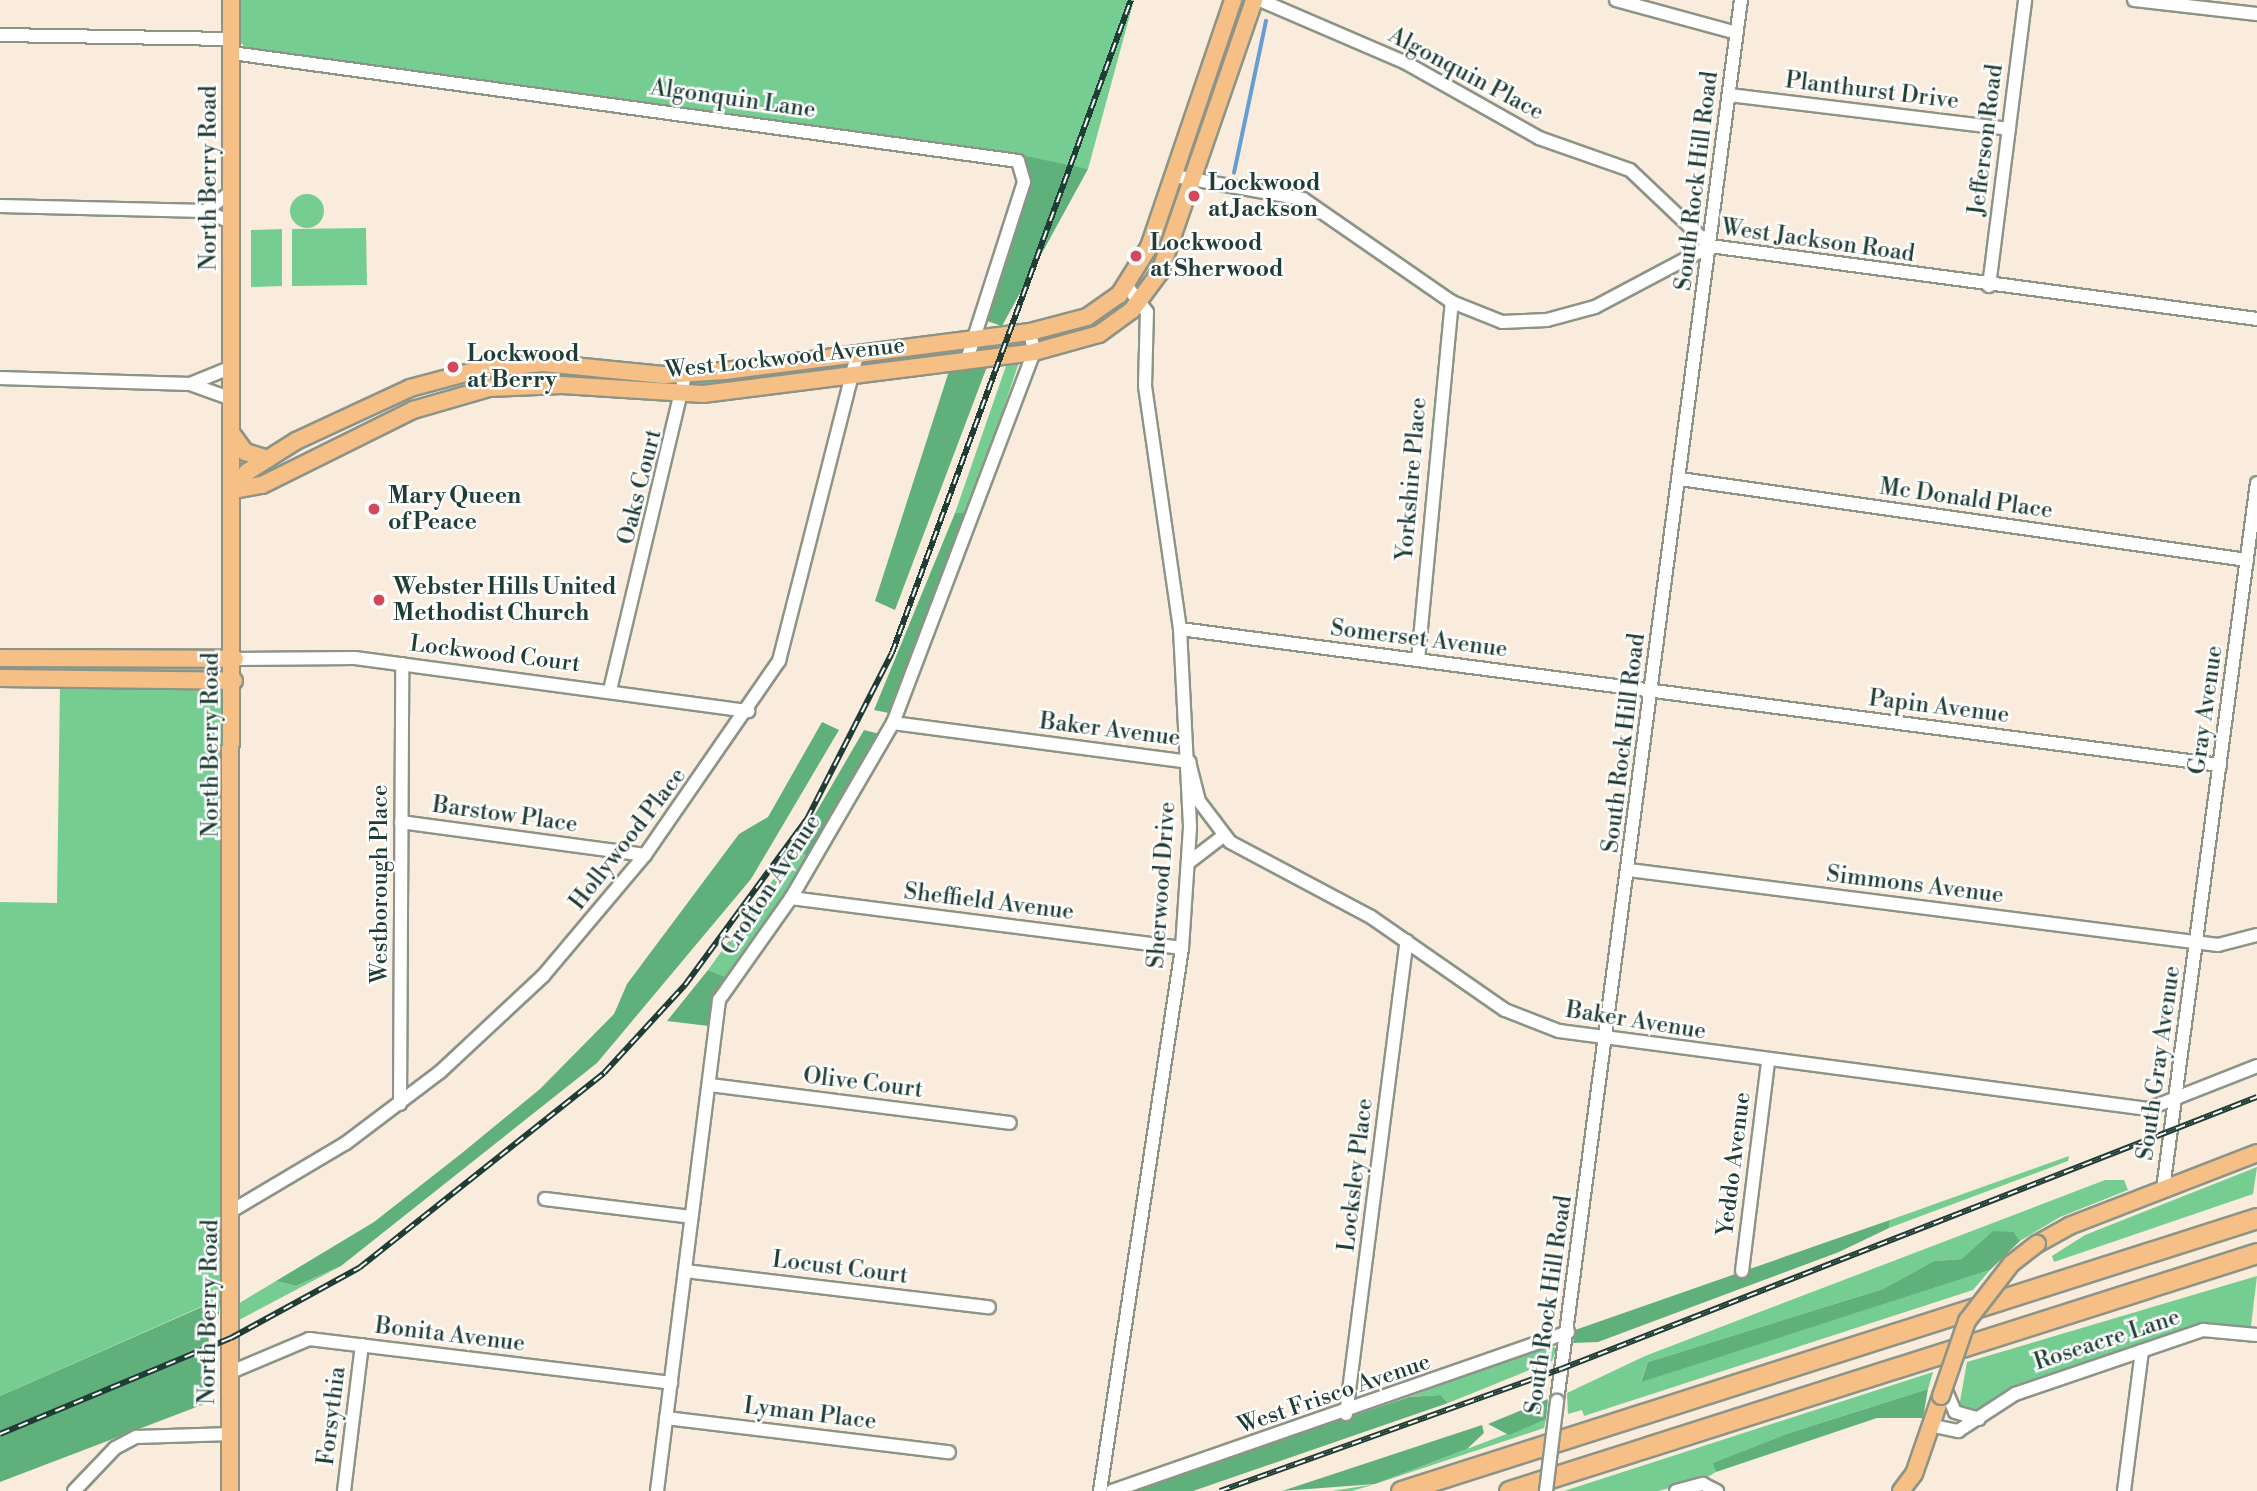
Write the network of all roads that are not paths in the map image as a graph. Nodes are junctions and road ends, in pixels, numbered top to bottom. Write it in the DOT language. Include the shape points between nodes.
graph roads {
  1 [pos="231,0"];
  2 [pos="1233,0"];
  3 [pos="1254,0"];
  4 [pos="1260,0"];
  5 [pos="1616,0"];
  6 [pos="1741,0"];
  7 [pos="2025,0"];
  8 [pos="2134,0"];
  9 [pos="2257,14"];
  10 [pos="1737,33"];
  11 [pos="0,35"];
  12 [pos="232,46"];
  13 [pos="1729,95"];
  14 [pos="2009,129"];
  15 [pos="1174,176"];
  16 [pos="1195,179"];
  17 [pos="231,192"];
  18 [pos="0,206"];
  19 [pos="205,211"];
  20 [pos="231,222"];
  21 [pos="1710,246"];
  22 [pos="1126,286"];
  23 [pos="1989,286"];
  24 [pos="1142,300"];
  25 [pos="1452,302"];
  26 [pos="2257,319"];
  27 [pos="1030,332"];
  28 [pos="972,340"];
  29 [pos="1034,352"];
  30 [pos="858,354"];
  31 [pos="967,360"];
  32 [pos="232,367"];
  33 [pos="685,374"];
  34 [pos="852,376"];
  35 [pos="0,378"];
  36 [pos="438,379"];
  37 [pos="190,384"];
  38 [pos="685,395"];
  39 [pos="232,399"];
  40 [pos="444,399"];
  41 [pos="343,419"];
  42 [pos="232,434"];
  43 [pos="350,438"];
  44 [pos="268,459"];
  45 [pos="1680,479"];
  46 [pos="2257,483"];
  47 [pos="233,490"];
  48 [pos="2247,560"];
  49 [pos="1180,629"];
  50 [pos="0,657"];
  51 [pos="55,659"];
  52 [pos="235,659"];
  53 [pos="1418,660"];
  54 [pos="402,664"];
  55 [pos="0,678"];
  56 [pos="55,679"];
  57 [pos="234,681"];
  58 [pos="610,690"];
  59 [pos="1652,691"];
  60 [pos="748,711"];
  61 [pos="893,723"];
  62 [pos="1189,762"];
  63 [pos="2220,765"];
  64 [pos="401,822"];
  65 [pos="1223,836"];
  66 [pos="645,855"];
  67 [pos="1188,863"];
  68 [pos="1629,870"];
  69 [pos="791,898"];
  70 [pos="2257,935"];
  71 [pos="1407,941"];
  72 [pos="2196,942"];
  73 [pos="1182,948"];
  74 [pos="1606,1041"];
  75 [pos="1768,1063"];
  76 [pos="2257,1066"];
  77 [pos="710,1085"];
  78 [pos="2176,1098"];
  79 [pos="400,1104"];
  80 [pos="1010,1123"];
  81 [pos="2257,1153"];
  82 [pos="2163,1189"];
  83 [pos="545,1199"];
  84 [pos="233,1210"];
  85 [pos="691,1217"];
  86 [pos="2257,1218"];
  87 [pos="2254,1254"];
  88 [pos="685,1271"];
  89 [pos="1742,1271"];
  90 [pos="989,1307"];
  91 [pos="1567,1332"];
  92 [pos="2257,1335"];
  93 [pos="362,1345"];
  94 [pos="2142,1351"];
  95 [pos="230,1373"];
  96 [pos="671,1383"];
  97 [pos="1942,1391"];
  98 [pos="1346,1415"];
  99 [pos="666,1418"];
  100 [pos="1979,1419"];
  101 [pos="1934,1426"];
  102 [pos="231,1434"];
  103 [pos="948,1452"];
  104 [pos="1715,1488"];
  105 [pos="74,1491"];
  106 [pos="230,1491"];
  107 [pos="344,1491"];
  108 [pos="657,1491"];
  109 [pos="1100,1491"];
  110 [pos="1112,1491"];
  111 [pos="1401,1491"];
  112 [pos="1509,1491"];
  113 [pos="1546,1491"];
  114 [pos="1676,1491"];
  115 [pos="1901,1491"];
  116 [pos="2124,1491"];
  1 -- 12 [label="main road, North Berry Road"];
  2 -- 15 [label="main road, West Lockwood Avenue"];
  3 -- 16 [label="main road, West Lockwood Avenue"];
  4 -- 21 [label="street, Algonquin Place" via="1406,63 1539,138 1630,170"];
  5 -- 10 [label="street"];
  6 -- 10 [label="street, South Rock Hill Road"];
  7 -- 14 [label="street, Jefferson Road"];
  8 -- 9 [label="street"];
  10 -- 13 [label="street, South Rock Hill Road"];
  11 -- 12 [label="street"];
  12 -- 17 [label="main road, North Berry Road"];
  12 -- 28 [label="street, Algonquin Lane" via="1013,159 1021,164 1024,182"];
  13 -- 14 [label="street, Planthurst Drive"];
  13 -- 21 [label="street, South Rock Hill Road"];
  14 -- 23 [label="street, Jefferson Road"];
  15 -- 16 [label="street, West Jackson Road"];
  15 -- 22 [label="main road, West Lockwood Avenue" via="1149,247"];
  16 -- 24 [label="main road, West Lockwood Avenue" via="1169,252"];
  16 -- 25 [label="street, West Jackson Road" via="1303,199"];
  17 -- 19 [label="street"];
  17 -- 20 [label="main road, North Berry Road"];
  18 -- 19 [label="street"];
  19 -- 20 [label="street"];
  20 -- 32 [label="main road, North Berry Road"];
  21 -- 23 [label="street, West Jackson Road"];
  21 -- 25 [label="street, West Jackson Road" via="1607,301 1547,320 1502,322"];
  21 -- 45 [label="street, South Rock Hill Road"];
  22 -- 24 [label="street"];
  22 -- 27 [label="main road, West Lockwood Avenue" via="1087,317"];
  23 -- 26 [label="street, West Jackson Road"];
  24 -- 29 [label="main road, West Lockwood Avenue" via="1099,334"];
  24 -- 49 [label="street, Sherwood Drive" via="1145,386"];
  25 -- 53 [label="street, Yorkshire Place"];
  27 -- 28 [label="main road, West Lockwood Avenue"];
  27 -- 29 [label="street"];
  28 -- 30 [label="main road, West Lockwood Avenue"];
  28 -- 31 [label="street, Algonquin Lane"];
  29 -- 31 [label="main road, West Lockwood Avenue"];
  29 -- 61 [label="street, Crofton Avenue"];
  30 -- 33 [label="main road, West Lockwood Avenue"];
  30 -- 34 [label="street, Hollywood Place"];
  31 -- 34 [label="main road, West Lockwood Avenue"];
  32 -- 37 [label="street"];
  32 -- 39 [label="main road, North Berry Road"];
  33 -- 36 [label="main road, West Lockwood Avenue" via="543,363"];
  33 -- 38 [label="street, Oaks Court"];
  34 -- 38 [label="main road, West Lockwood Avenue"];
  34 -- 60 [label="street, Hollywood Place" via="786,645"];
  35 -- 37 [label="street"];
  36 -- 40 [label="main road"];
  36 -- 41 [label="main road, West Lockwood Avenue"];
  37 -- 39 [label="street"];
  38 -- 40 [label="main road, West Lockwood Avenue" via="532,384"];
  38 -- 58 [label="street, Oaks Court"];
  39 -- 42 [label="main road, North Berry Road"];
  40 -- 43 [label="main road, West Lockwood Avenue"];
  41 -- 43 [label="main road"];
  41 -- 44 [label="main road, West Lockwood Avenue"];
  42 -- 44 [label="main road" via="245,452"];
  42 -- 47 [label="main road, North Berry Road"];
  43 -- 47 [label="main road, West Lockwood Avenue" via="262,485"];
  44 -- 47 [label="main road, West Lockwood Avenue"];
  45 -- 48 [label="street, Mc Donald Place"];
  45 -- 59 [label="street, South Rock Hill Road"];
  46 -- 48 [label="street, Gray Avenue"];
  47 -- 52 [label="main road, North Berry Road"];
  48 -- 63 [label="street, Gray Avenue"];
  49 -- 53 [label="street, Somerset Avenue"];
  49 -- 62 [label="street, Sherwood Drive"];
  50 -- 51 [label="main road"];
  51 -- 52 [label="main road"];
  51 -- 56 [label="main road"];
  52 -- 54 [label="street, Lockwood Court"];
  52 -- 57 [label="main road, North Berry Road"];
  53 -- 59 [label="street, Somerset Avenue"];
  54 -- 58 [label="street, Lockwood Court"];
  54 -- 64 [label="street, Westborough Place"];
  55 -- 56 [label="main road"];
  56 -- 57 [label="main road"];
  57 -- 84 [label="main road, North Berry Road"];
  58 -- 60 [label="street, Lockwood Court"];
  59 -- 63 [label="street, Papin Avenue"];
  59 -- 68 [label="street, South Rock Hill Road"];
  60 -- 66 [label="street, Hollywood Place"];
  61 -- 62 [label="street, Baker Avenue"];
  61 -- 69 [label="street, Crofton Avenue"];
  62 -- 65 [label="street, Baker Avenue" via="1199,801"];
  62 -- 67 [label="street, Sherwood Drive"];
  63 -- 72 [label="street, Gray Avenue"];
  64 -- 66 [label="street, Barstow Place"];
  64 -- 79 [label="street, Westborough Place"];
  65 -- 67 [label="street"];
  65 -- 71 [label="street, Baker Avenue"];
  66 -- 79 [label="street, Hollywood Place" via="500,1020"];
  67 -- 73 [label="street, Sherwood Drive"];
  68 -- 72 [label="street, Simmons Avenue"];
  68 -- 74 [label="street, South Rock Hill Road"];
  69 -- 73 [label="street, Sheffield Avenue"];
  69 -- 77 [label="street, Crofton Avenue" via="719,1000"];
  70 -- 72 [label="street, Simmons Avenue" via="2218,945"];
  71 -- 74 [label="street, Baker Avenue" via="1505,1010"];
  71 -- 98 [label="street, Locksley Place"];
  72 -- 78 [label="street, South Gray Avenue"];
  73 -- 109 [label="street, Sherwood Drive"];
  74 -- 75 [label="street, Baker Avenue"];
  74 -- 91 [label="street, South Rock Hill Road"];
  75 -- 78 [label="street, Baker Avenue" via="2148,1109"];
  75 -- 89 [label="street, Yeddo Avenue"];
  76 -- 78 [label="street, Baker Avenue"];
  77 -- 80 [label="street, Olive Court"];
  77 -- 85 [label="street, Crofton Avenue"];
  78 -- 82 [label="street, South Gray Avenue"];
  79 -- 84 [label="street, Hollywood Place"];
  81 -- 82 [label="main road"];
  82 -- 97 [label="main road, bridge" via="2037,1244 2011,1264 1967,1321"];
  83 -- 85 [label="street"];
  84 -- 95 [label="main road, North Berry Road"];
  85 -- 88 [label="street, Crofton Avenue"];
  86 -- 111 [label="highway"];
  87 -- 112 [label="highway"];
  88 -- 90 [label="street, Locust Court"];
  88 -- 96 [label="street, Crofton Avenue"];
  91 -- 98 [label="street, West Frisco Avenue"];
  91 -- 113 [label="street, South Rock Hill Road, bridge"];
  92 -- 94 [label="street, Roseacre Lane" via="2203,1330"];
  93 -- 95 [label="street, Bonita Avenue" via="298,1341"];
  93 -- 96 [label="street, Bonita Avenue"];
  93 -- 107 [label="street, Forsythia"];
  94 -- 100 [label="street, Roseacre Lane" via="2015,1394"];
  94 -- 116 [label="street"];
  95 -- 102 [label="main road, North Berry Road"];
  96 -- 99 [label="street, Crofton Avenue"];
  97 -- 100 [label="street" via="1955,1412"];
  97 -- 101 [label="main road"];
  98 -- 110 [label="street, West Frisco Avenue"];
  99 -- 103 [label="street, Lyman Place"];
  99 -- 108 [label="street, Crofton Avenue"];
  100 -- 101 [label="street, Roseacre Lane" via="1958,1431"];
  101 -- 115 [label="main road"];
  102 -- 105 [label="street" via="136,1437 115,1448"];
  102 -- 106 [label="main road, North Berry Road"];
  104 -- 114 [label="street"];
}
